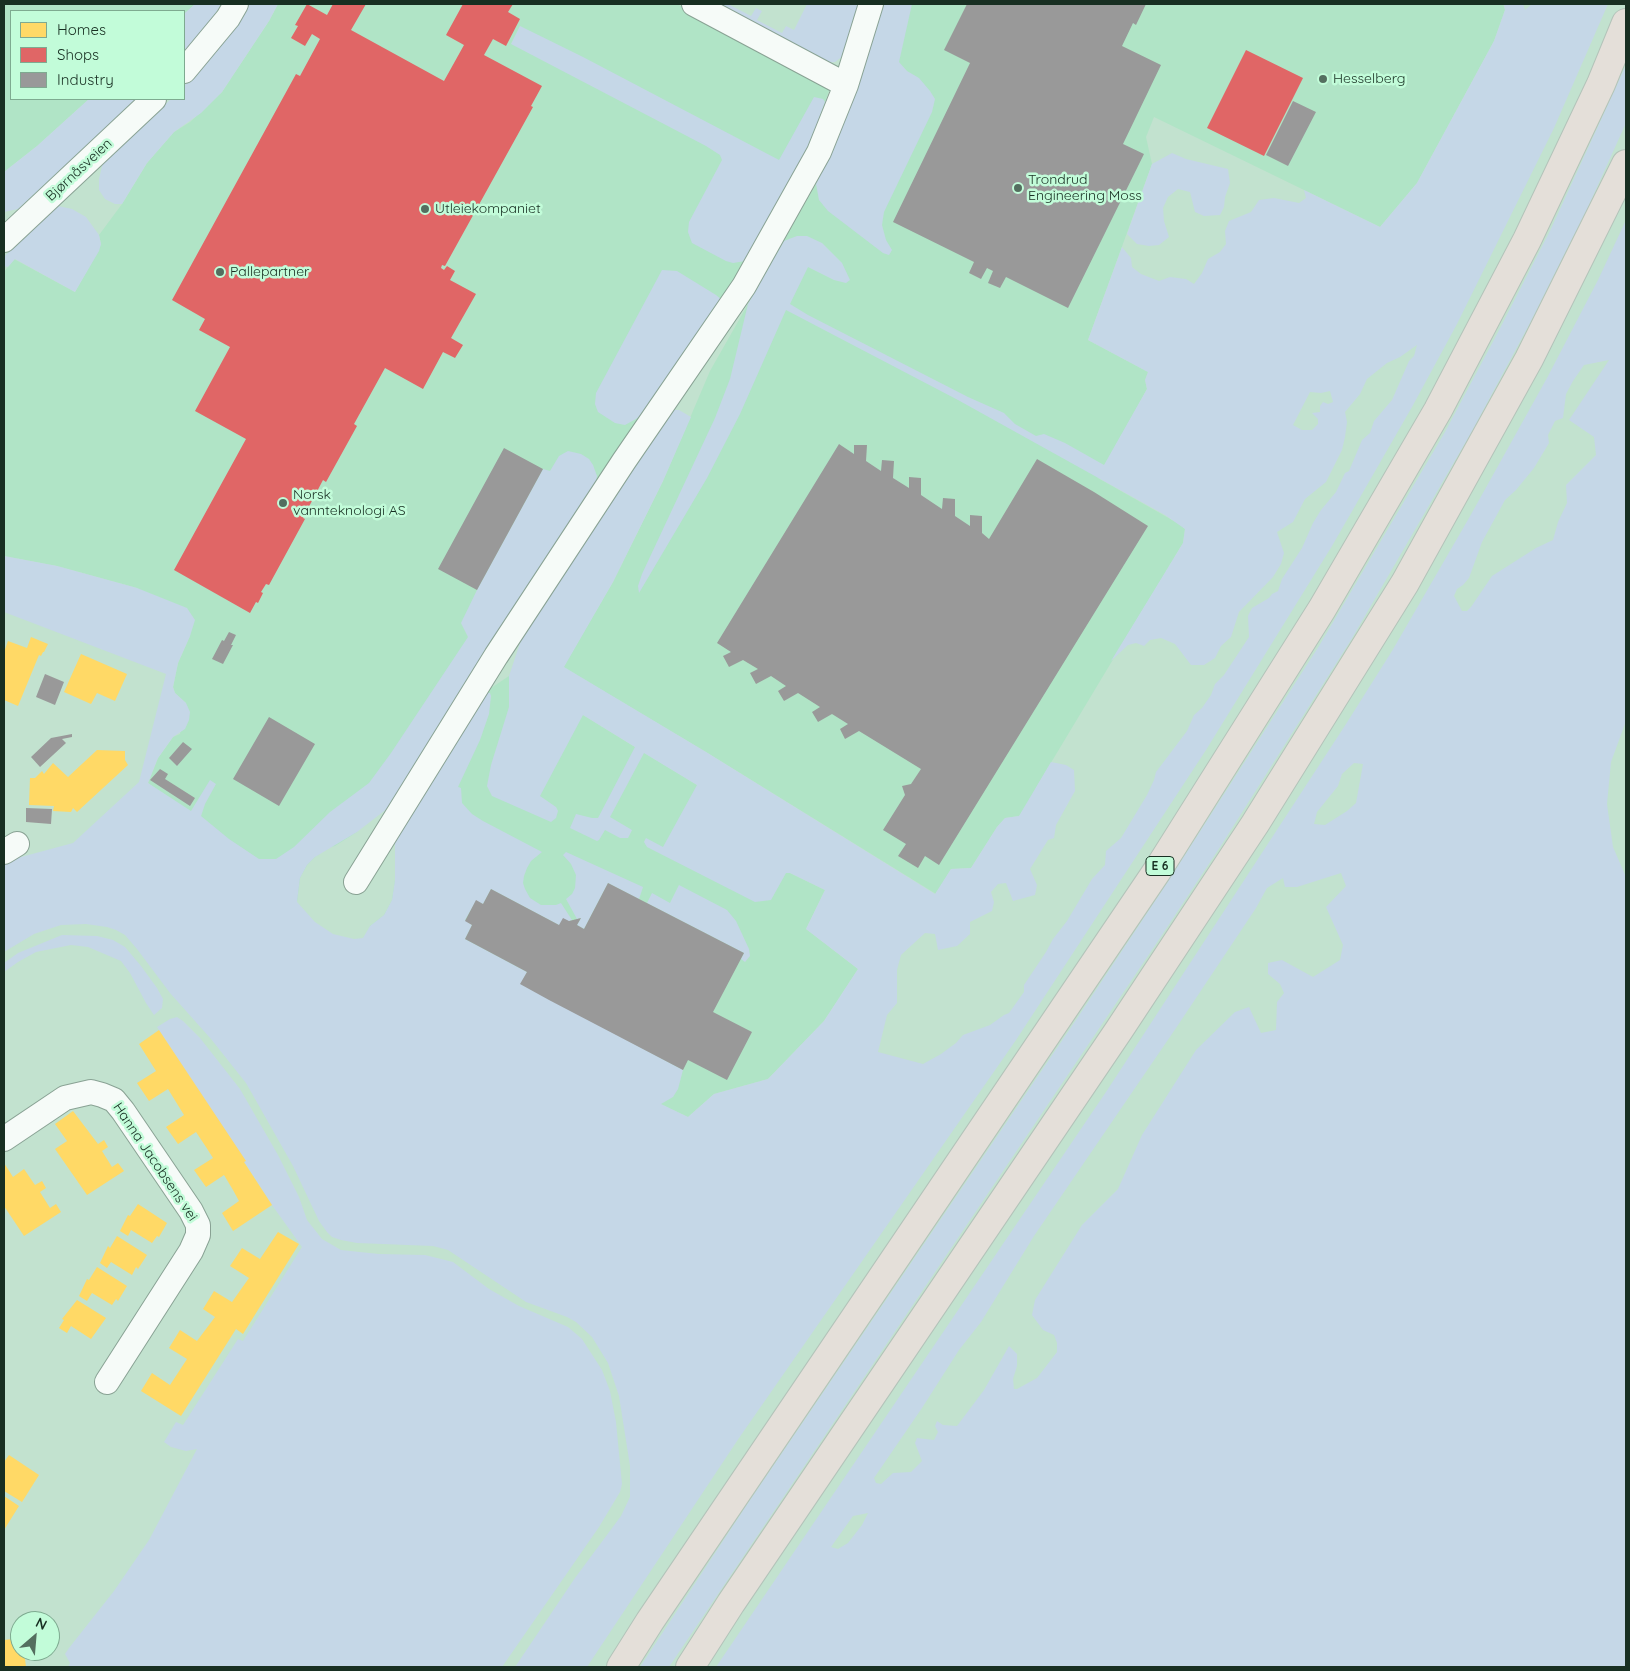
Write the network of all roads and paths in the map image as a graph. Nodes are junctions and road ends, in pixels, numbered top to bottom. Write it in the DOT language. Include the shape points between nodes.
graph roads {
  1 [pos="236,4"];
  2 [pos="694,4"];
  3 [pos="871,4"];
  4 [pos="1626,23"];
  5 [pos="185,70"];
  6 [pos="846,85"];
  7 [pos="153,100"];
  8 [pos="1626,164"];
  9 [pos="4,240"];
  10 [pos="356,882"];
  11 [pos="4,1139"];
  12 [pos="107,1382"];
  13 [pos="621,1667"];
  14 [pos="690,1667"];
  1 -- 5 [label="street"];
  2 -- 6 [label="street"];
  3 -- 6 [label="street"];
  4 -- 13 [label="highway, E 6" via="1601,84 1527,240 1438,410 1322,609 1157,871"];
  6 -- 10 [label="street" via="819,152 744,286 624,461 502,648"];
  7 -- 9 [label="street, Bjørnåsveien"];
  8 -- 14 [label="highway" via="1529,359 1409,574 1255,824"];
  11 -- 12 [label="street, Hanna Jacobsens vei" via="65,1098 91,1092 102,1094 114,1100 123,1111 198,1225 198,1235 191,1251"];
}
